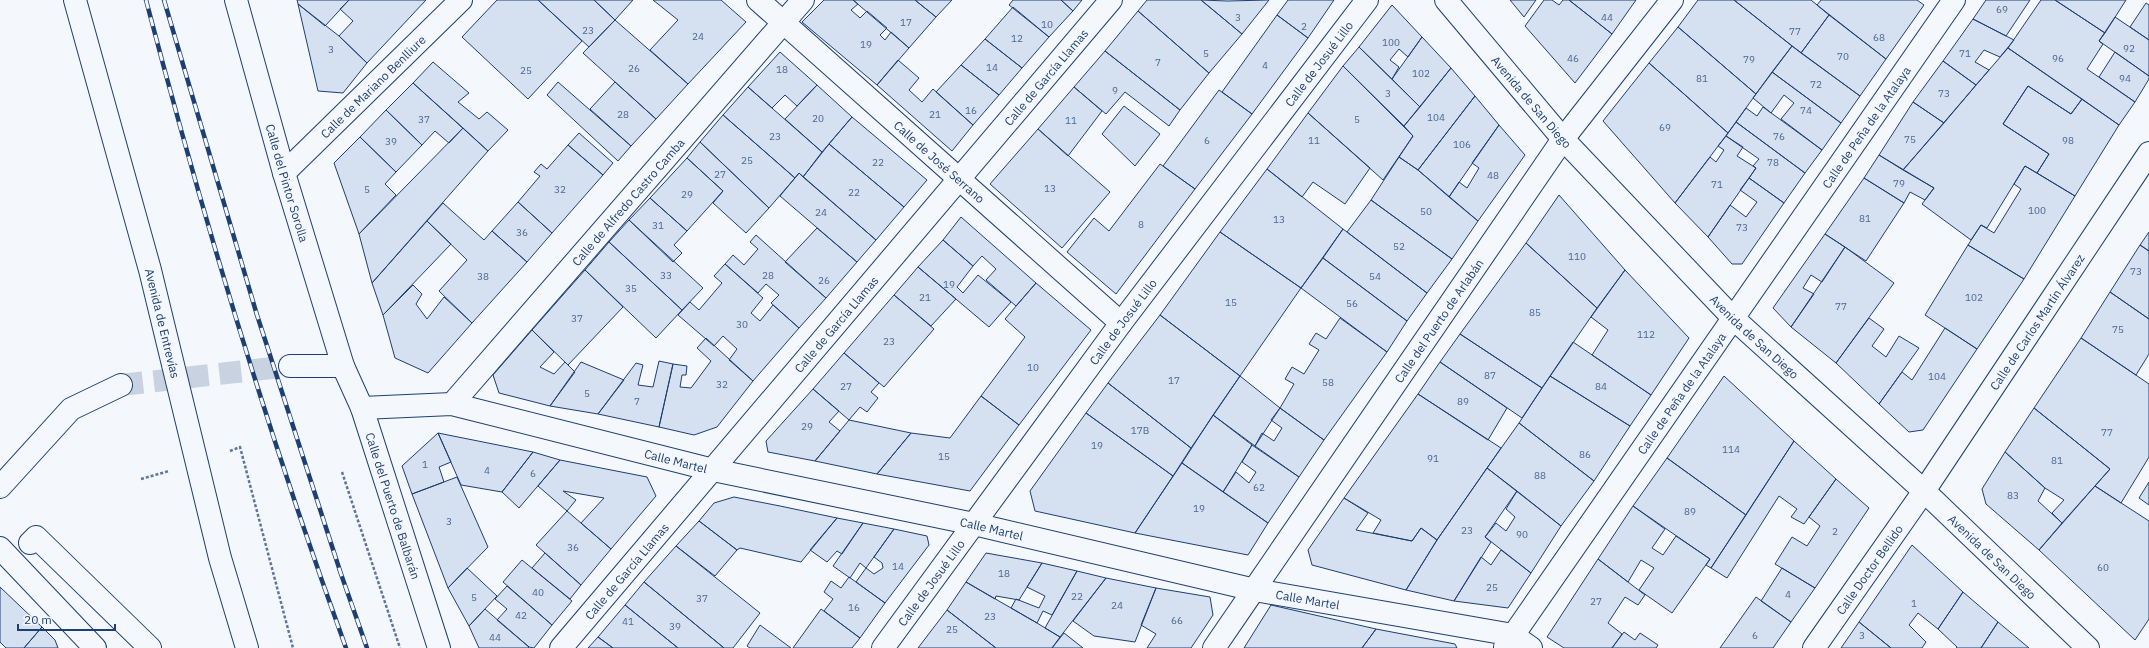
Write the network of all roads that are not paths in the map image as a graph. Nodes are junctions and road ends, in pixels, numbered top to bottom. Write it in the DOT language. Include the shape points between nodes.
graph roads {
  1 [pos="75,0"];
  2 [pos="236,0"];
  3 [pos="461,0"];
  4 [pos="758,0"];
  5 [pos="804,0"];
  6 [pos="1111,0"];
  7 [pos="1367,0"];
  8 [pos="1446,0"];
  9 [pos="1672,0"];
  10 [pos="1954,0"];
  11 [pos="784,23"];
  12 [pos="1563,139"];
  13 [pos="2149,153"];
  14 [pos="284,173"];
  15 [pos="958,178"];
  16 [pos="1733,318"];
  17 [pos="1120,323"];
  18 [pos="290,366"];
  19 [pos="343,366"];
  20 [pos="121,385"];
  21 [pos="452,404"];
  22 [pos="362,408"];
  23 [pos="713,470"];
  24 [pos="0,487"];
  25 [pos="1924,491"];
  26 [pos="974,524"];
  27 [pos="30,543"];
  28 [pos="0,548"];
  29 [pos="1255,590"];
  30 [pos="1509,642"];
  31 [pos="95,648"];
  32 [pos="150,648"];
  33 [pos="247,648"];
  34 [pos="439,648"];
  35 [pos="561,648"];
  36 [pos="883,648"];
  37 [pos="1214,648"];
  38 [pos="1531,648"];
  39 [pos="1814,648"];
  40 [pos="2088,648"];
  1 -- 33 [label="street, Avenida de Entrevías" via="152,278 220,558"];
  2 -- 14 [label="street, Calle del Pintor Sorolla"];
  3 -- 14 [label="street, Calle de Mariano Benlliure"];
  4 -- 11 [label="street, Calle de José Serrano"];
  5 -- 11 [label="street, Calle de Alfredo Castro Camba"];
  6 -- 15 [label="street, Calle de García Llamas"];
  7 -- 17 [label="street, Calle de Josué Lillo"];
  8 -- 12 [label="street, Avenida de San Diego"];
  9 -- 12 [label="street, Calle del Puerto de Arlabán"];
  10 -- 16 [label="street, Calle de Peña de la Atalaya"];
  11 -- 15 [label="street, Calle de José Serrano"];
  11 -- 21 [label="street, Calle de Alfredo Castro Camba"];
  12 -- 16 [label="street, Avenida de San Diego"];
  12 -- 29 [label="street, Calle del Puerto de Arlabán"];
  13 -- 25 [label="street, Calle de Carlos Martín Álvarez"];
  14 -- 19 [label="street, Calle del Pintor Sorolla"];
  15 -- 17 [label="street, Calle de José Serrano"];
  15 -- 23 [label="street, Calle de García Llamas"];
  16 -- 25 [label="street, Avenida de San Diego"];
  16 -- 30 [label="street, Calle de Peña de la Atalaya"];
  17 -- 26 [label="street, Calle de Josué Lillo"];
  18 -- 19 [label="street"];
  19 -- 22 [label="street, Calle del Puerto de Balbarán"];
  20 -- 24 [label="street" via="71,409"];
  21 -- 22 [label="street, Calle Martel"];
  21 -- 23 [label="street, Calle Martel"];
  22 -- 34 [label="street, Calle del Puerto de Balbarán"];
  23 -- 26 [label="street, Calle Martel"];
  23 -- 35 [label="street, Calle de García Llamas"];
  25 -- 39 [label="street, Calle Doctor Bellido"];
  25 -- 40 [label="street, Avenida de San Diego"];
  26 -- 29 [label="street, Calle Martel"];
  26 -- 36 [label="street, Calle de Josué Lillo"];
  27 -- 32 [label="street" via="36,537"];
  28 -- 31 [label="street"];
  29 -- 30 [label="street, Calle Martel"];
  29 -- 37 [label="street, Calle del Puerto de Arlabán"];
  30 -- 38 [label="street, Calle Martel"];
}
